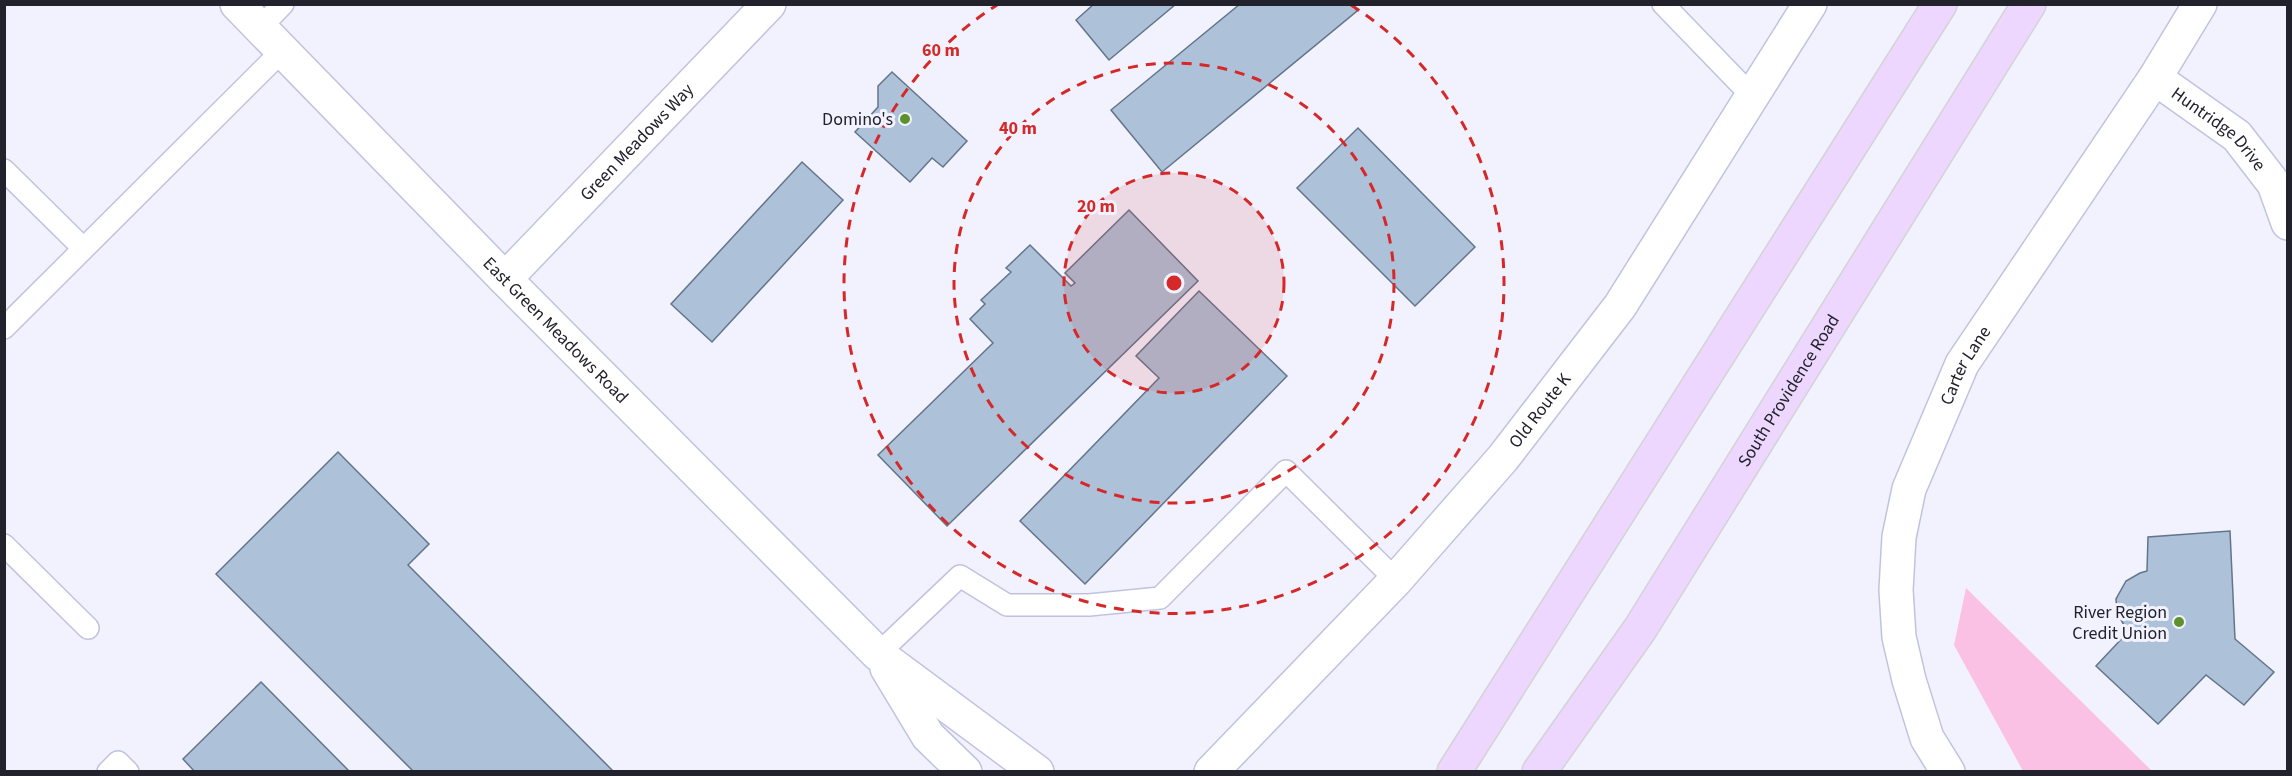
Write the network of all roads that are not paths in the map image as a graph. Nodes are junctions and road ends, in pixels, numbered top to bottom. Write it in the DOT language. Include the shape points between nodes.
graph roads {
  1 [pos="237,4"];
  2 [pos="283,4"];
  3 [pos="769,4"];
  4 [pos="1662,4"];
  5 [pos="1810,4"];
  6 [pos="1941,4"];
  7 [pos="2029,4"];
  8 [pos="2200,4"];
  9 [pos="271,39"];
  10 [pos="2155,78"];
  11 [pos="1752,96"];
  12 [pos="4,170"];
  13 [pos="2288,223"];
  14 [pos="83,248"];
  15 [pos="505,279"];
  16 [pos="4,328"];
  17 [pos="4,545"];
  18 [pos="1396,580"];
  19 [pos="88,628"];
  20 [pos="878,654"];
  21 [pos="108,771"];
  22 [pos="128,771"];
  23 [pos="965,771"];
  24 [pos="1037,771"];
  25 [pos="1211,771"];
  26 [pos="1454,771"];
  27 [pos="1539,771"];
  28 [pos="1948,771"];
  1 -- 9 [label="street, East Green Meadows Road"];
  2 -- 9 [label="lane"];
  3 -- 15 [label="street, Green Meadows Way"];
  4 -- 11 [label="lane"];
  5 -- 11 [label="street, Old Route K"];
  6 -- 26 [label="main road"];
  7 -- 27 [label="main road, South Providence Road" via="1647,619"];
  8 -- 10 [label="street, Carter Lane"];
  9 -- 14 [label="lane"];
  9 -- 15 [label="street, East Green Meadows Road"];
  10 -- 13 [label="street, Huntridge Drive" via="2238,136 2274,184"];
  10 -- 28 [label="street, Carter Lane" via="1962,364 1909,489 1899,537 1899,637 1908,680 1928,738"];
  11 -- 18 [label="street, Old Route K" via="1620,306 1503,458"];
  12 -- 14 [label="lane"];
  14 -- 16 [label="lane"];
  15 -- 20 [label="street, East Green Meadows Road"];
  17 -- 19 [label="lane"];
  18 -- 20 [label="lane" via="1286,471 1160,598 1089,605 1007,605 960,576"];
  18 -- 25 [label="street, Old Route K"];
  20 -- 23 [label="street, East Green Meadows Road" via="928,736"];
  20 -- 24 [label="street, East Green Meadows Road"];
  21 -- 22 [label="lane" via="118,762"];
}
